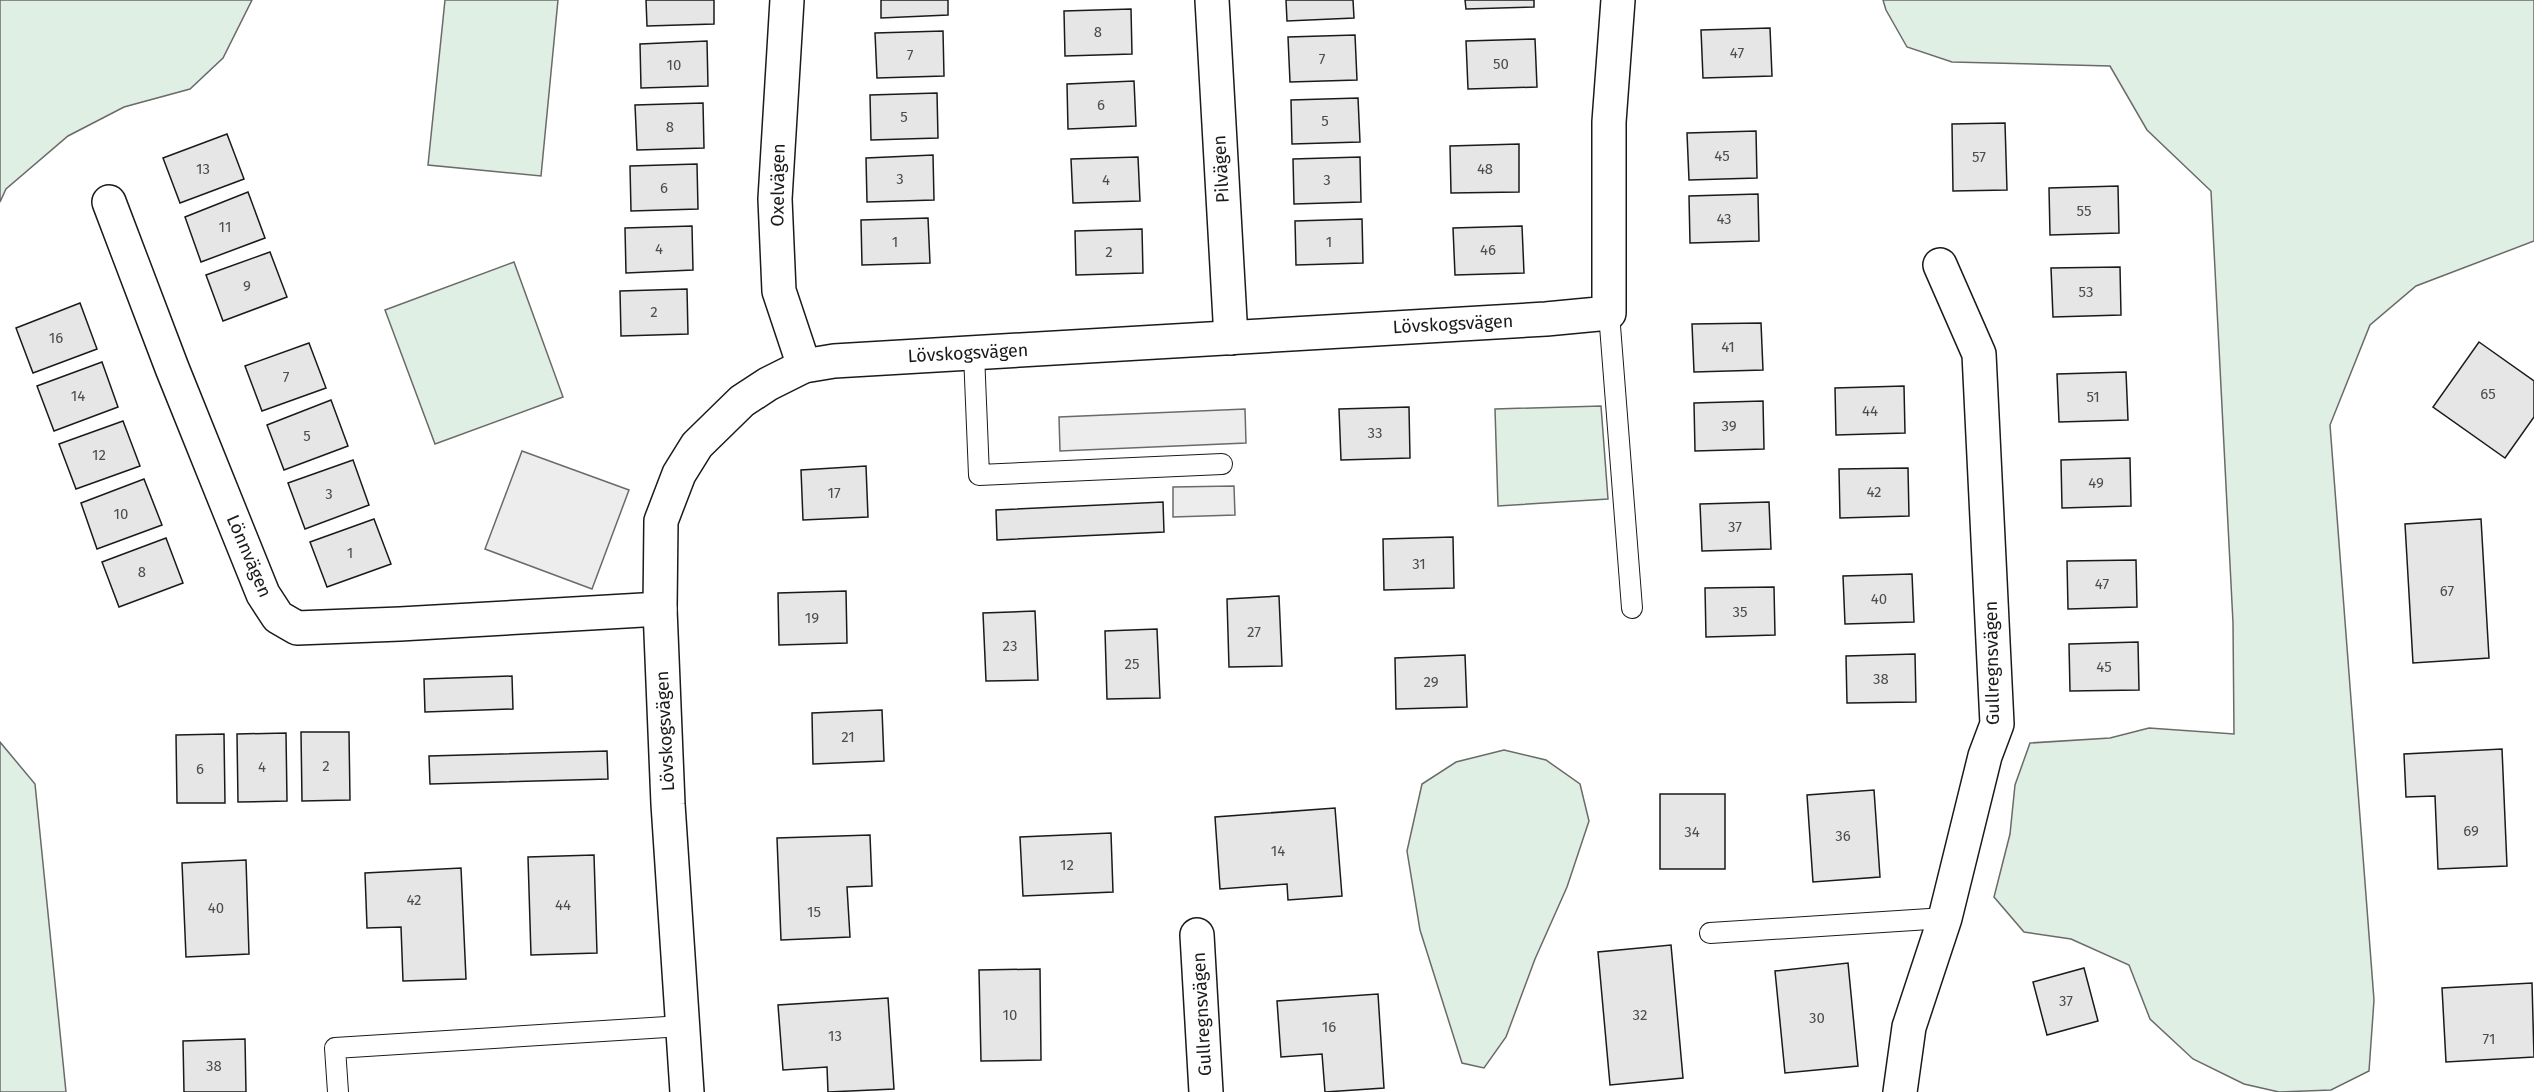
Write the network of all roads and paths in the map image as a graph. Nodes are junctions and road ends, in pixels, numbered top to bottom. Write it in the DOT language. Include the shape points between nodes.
graph roads {
  1 [pos="787,0"];
  2 [pos="1212,0"];
  3 [pos="1618,0"];
  4 [pos="109,202"];
  5 [pos="1940,265"];
  6 [pos="1609,314"];
  7 [pos="1231,338"];
  8 [pos="974,354"];
  9 [pos="804,366"];
  10 [pos="1222,464"];
  11 [pos="1632,608"];
  12 [pos="660,609"];
  13 [pos="1945,918"];
  14 [pos="1710,933"];
  15 [pos="1197,935"];
  16 [pos="682,1026"];
  17 [pos="338,1092"];
  18 [pos="687,1092"];
  19 [pos="1206,1092"];
  20 [pos="1900,1092"];
  1 -- 9 [label="street, Oxelvägen" via="775,211 779,291"];
  2 -- 7 [label="street, Pilvägen"];
  3 -- 6 [label="street" via="1609,123"];
  4 -- 12 [label="street, Lönnvägen" via="263,594 278,617 297,628"];
  5 -- 13 [label="street, Gullregnsvägen" via="1979,354 1997,724 1985,756"];
  6 -- 7 [label="street, Lövskogsvägen"];
  6 -- 11 [label="lane"];
  7 -- 8 [label="street, Lövskogsvägen"];
  8 -- 9 [label="street, Lövskogsvägen"];
  8 -- 10 [label="lane" via="979,475"];
  9 -- 12 [label="street, Lövskogsvägen" via="741,401 697,445 679,474 660,521"];
  12 -- 16 [label="street, Lövskogsvägen"];
  13 -- 14 [label="lane"];
  13 -- 20 [label="street, Gullregnsvägen" via="1909,1027"];
  15 -- 19 [label="street, Gullregnsvägen"];
  16 -- 17 [label="lane" via="335,1048"];
  16 -- 18 [label="street, Lövskogsvägen"];
}
